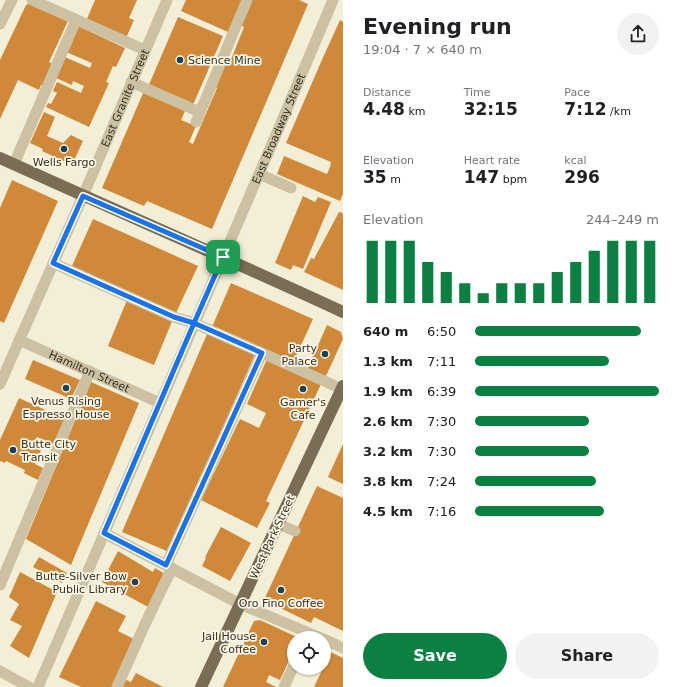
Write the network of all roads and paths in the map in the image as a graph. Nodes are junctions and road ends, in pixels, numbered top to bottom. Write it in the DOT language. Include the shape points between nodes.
graph roads {
  1 [pos="12,0"];
  2 [pos="32,0"];
  3 [pos="166,0"];
  4 [pos="247,0"];
  5 [pos="333,0"];
  6 [pos="339,0"];
  7 [pos="343,2"];
  8 [pos="76,20"];
  9 [pos="0,24"];
  10 [pos="145,50"];
  11 [pos="131,82"];
  12 [pos="0,158"];
  13 [pos="14,164"];
  14 [pos="259,174"];
  15 [pos="291,188"];
  16 [pos="83,196"];
  17 [pos="223,257"];
  18 [pos="53,263"];
  19 [pos="343,312"];
  20 [pos="194,323"];
  21 [pos="19,340"];
  22 [pos="262,353"];
  23 [pos="90,371"];
  24 [pos="0,384"];
  25 [pos="342,388"];
  26 [pos="160,402"];
  27 [pos="278,524"];
  28 [pos="295,531"];
  29 [pos="104,533"];
  30 [pos="169,567"];
  31 [pos="0,585"];
  32 [pos="240,604"];
  33 [pos="299,631"];
  34 [pos="331,643"];
  35 [pos="343,648"];
  36 [pos="0,671"];
  37 [pos="289,675"];
  38 [pos="29,687"];
  39 [pos="38,687"];
  40 [pos="117,687"];
  41 [pos="201,687"];
  42 [pos="284,687"];
  1 -- 9 [label="street"];
  2 -- 8 [label="street"];
  3 -- 10 [label="street, East Granite Street"];
  4 -- 11 [label="street" via="198,117"];
  5 -- 14 [label="street, East Broadway Street"];
  6 -- 7 [label="street"];
  8 -- 10 [label="street"];
  8 -- 13 [label="street"];
  10 -- 11 [label="street, East Granite Street"];
  11 -- 16 [label="street, East Granite Street"];
  12 -- 13 [label="main road"];
  13 -- 16 [label="main road"];
  14 -- 15 [label="street"];
  14 -- 17 [label="street, East Broadway Street"];
  16 -- 17 [label="main road"];
  16 -- 18 [label="street, East Granite Street"];
  17 -- 19 [label="main road"];
  17 -- 20 [label="street, East Broadway Street"];
  18 -- 20 [label="street" via="174,317"];
  18 -- 21 [label="street, East Granite Street"];
  20 -- 22 [label="street"];
  20 -- 26 [label="street, East Broadway Street"];
  21 -- 23 [label="street, Hamilton Street"];
  21 -- 24 [label="street, East Granite Street"];
  22 -- 25 [label="street"];
  22 -- 30 [label="street"];
  23 -- 26 [label="street, Hamilton Street"];
  23 -- 31 [label="street"];
  25 -- 27 [label="main road, West Park Street"];
  26 -- 29 [label="street, East Broadway Street"];
  27 -- 28 [label="street"];
  27 -- 32 [label="main road, West Park Street"];
  29 -- 30 [label="street"];
  29 -- 39 [label="street, East Broadway Street"];
  30 -- 32 [label="street"];
  30 -- 40 [label="street"];
  32 -- 33 [label="street"];
  32 -- 41 [label="main road, West Park Street"];
  34 -- 35 [label="street"];
  36 -- 38 [label="street"];
  37 -- 42 [label="street"];
}
